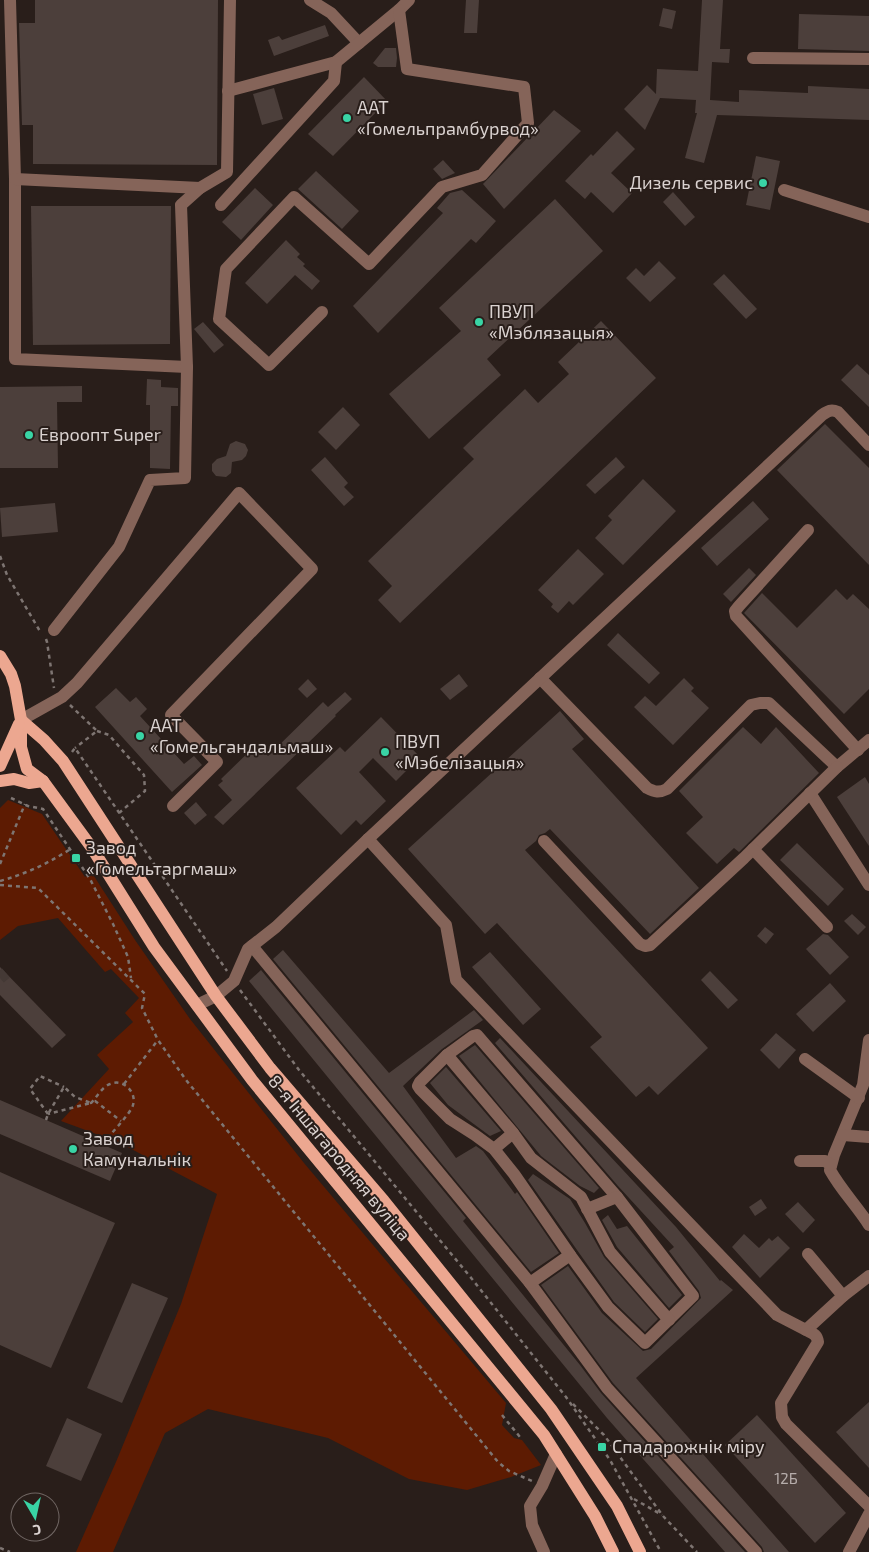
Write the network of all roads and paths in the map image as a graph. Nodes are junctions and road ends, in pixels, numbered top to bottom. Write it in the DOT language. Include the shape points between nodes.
graph roads {
  1 [pos="10,0"];
  2 [pos="230,0"];
  3 [pos="310,0"];
  4 [pos="409,0"];
  5 [pos="399,10"];
  6 [pos="359,43"];
  7 [pos="754,58"];
  8 [pos="869,59"];
  9 [pos="336,62"];
  10 [pos="228,91"];
  11 [pos="14,179"];
  12 [pos="200,188"];
  13 [pos="784,190"];
  14 [pos="221,205"];
  15 [pos="869,218"];
  16 [pos="322,312"];
  17 [pos="186,367"];
  18 [pos="869,445"];
  19 [pos="808,530"];
  20 [pos="0,556"];
  21 [pos="54,630"];
  22 [pos="0,656"];
  23 [pos="540,678"];
  24 [pos="62,697"];
  25 [pos="21,720"];
  26 [pos="97,731"];
  27 [pos="869,740"];
  28 [pos="75,748"];
  29 [pos="858,750"];
  30 [pos="70,753"];
  31 [pos="0,766"];
  32 [pos="837,767"];
  33 [pos="0,781"];
  34 [pos="44,781"];
  35 [pos="810,793"];
  36 [pos="11,798"];
  37 [pos="24,804"];
  38 [pos="173,806"];
  39 [pos="119,813"];
  40 [pos="368,838"];
  41 [pos="544,841"];
  42 [pos="753,849"];
  43 [pos="69,850"];
  44 [pos="0,864"];
  45 [pos="0,883"];
  46 [pos="869,885"];
  47 [pos="827,927"];
  48 [pos="252,946"];
  49 [pos="131,980"];
  50 [pos="234,981"];
  51 [pos="216,996"];
  52 [pos="198,1005"];
  53 [pos="158,1040"];
  54 [pos="869,1040"];
  55 [pos="446,1056"];
  56 [pos="805,1059"];
  57 [pos="124,1084"];
  58 [pos="866,1085"];
  59 [pos="64,1087"];
  60 [pos="858,1098"];
  61 [pos="91,1103"];
  62 [pos="48,1114"];
  63 [pos="46,1120"];
  64 [pos="121,1120"];
  65 [pos="513,1133"];
  66 [pos="843,1135"];
  67 [pos="869,1137"];
  68 [pos="102,1144"];
  69 [pos="494,1149"];
  70 [pos="531,1158"];
  71 [pos="833,1160"];
  72 [pos="800,1161"];
  73 [pos="514,1174"];
  74 [pos="617,1197"];
  75 [pos="587,1209"];
  76 [pos="869,1225"];
  77 [pos="808,1254"];
  78 [pos="570,1255"];
  79 [pos="869,1276"];
  80 [pos="530,1283"];
  81 [pos="843,1296"];
  82 [pos="669,1320"];
  83 [pos="806,1330"];
  84 [pos="566,1397"];
  85 [pos="502,1415"];
  86 [pos="520,1437"];
  87 [pos="556,1454"];
  88 [pos="536,1482"];
  89 [pos="633,1498"];
  90 [pos="869,1506"];
  91 [pos="869,1514"];
  92 [pos="663,1516"];
  93 [pos="0,1548"];
  94 [pos="542,1551"];
  95 [pos="10,1552"];
  96 [pos="614,1552"];
  97 [pos="640,1552"];
  98 [pos="661,1552"];
  99 [pos="697,1552"];
  100 [pos="756,1552"];
  101 [pos="849,1552"];
  1 -- 11 [label="street"];
  2 -- 10 [label="street"];
  3 -- 6 [label="street" via="331,13"];
  4 -- 5 [label="street"];
  5 -- 6 [label="street"];
  5 -- 16 [label="street" via="407,69 524,87 528,123 482,175 442,187 369,264 294,197 226,269 219,319 269,365"];
  6 -- 9 [label="street"];
  7 -- 8 [label="street"];
  9 -- 10 [label="street"];
  9 -- 14 [label="street" via="334,81"];
  10 -- 12 [label="street" via="226,172"];
  11 -- 12 [label="street"];
  11 -- 17 [label="street" via="15,359"];
  12 -- 17 [label="street" via="181,204"];
  13 -- 15 [label="street"];
  17 -- 21 [label="street" via="185,478 150,480 119,547"];
  18 -- 23 [label="street" via="838,412 828,411"];
  19 -- 29 [label="street" via="739,606 736,616"];
  20 -- 24 [label="path" via="6,575 47,642 54,689"];
  22 -- 25 [label="main road, 8-я Іншагародняя вуліца" via="11,674"];
  23 -- 32 [label="street" via="647,788 655,792 667,789 751,705 760,703 768,704"];
  23 -- 40 [label="street"];
  24 -- 25 [label="street"];
  24 -- 26 [label="path"];
  24 -- 38 [label="street" via="78,683 239,493 312,568 171,715 217,762"];
  25 -- 31 [label="main road"];
  25 -- 34 [label="main road, 8-я Іншагародняя вуліца" via="21,747 27,769"];
  25 -- 51 [label="main road, 8-я Іншагародняя вуліца" via="63,761"];
  26 -- 28 [label="path"];
  26 -- 39 [label="path" via="109,734 144,775 145,791"];
  27 -- 29 [label="street"];
  28 -- 30 [label="path"];
  28 -- 39 [label="path"];
  29 -- 32 [label="street"];
  32 -- 35 [label="street"];
  33 -- 34 [label="main road"];
  34 -- 52 [label="main road, 8-я Іншагародняя вуліца" via="92,848 154,947"];
  35 -- 42 [label="street"];
  35 -- 46 [label="street"];
  36 -- 37 [label="path"];
  37 -- 43 [label="path" via="43,809"];
  37 -- 44 [label="path"];
  39 -- 50 [label="path"];
  40 -- 48 [label="street"];
  40 -- 83 [label="street" via="446,925 456,980 777,1315"];
  41 -- 42 [label="street" via="645,946 650,945"];
  42 -- 47 [label="street"];
  43 -- 45 [label="path"];
  43 -- 49 [label="path" via="90,879 113,924 128,957"];
  45 -- 49 [label="path" via="38,888"];
  48 -- 50 [label="street"];
  48 -- 80 [label="street"];
  49 -- 53 [label="path" via="145,994 142,1008"];
  50 -- 51 [label="street"];
  50 -- 84 [label="path" via="299,1070"];
  51 -- 52 [label="street"];
  51 -- 97 [label="main road, 8-я Іншагародняя вуліца" via="270,1068 384,1201 551,1409 617,1506"];
  52 -- 87 [label="main road, 8-я Іншагародняя вуліца" via="252,1080 531,1418"];
  53 -- 57 [label="path"];
  53 -- 88 [label="path" via="186,1080 498,1462 509,1471"];
  54 -- 58 [label="street"];
  55 -- 65 [label="street"];
  55 -- 69 [label="street" via="418,1086 450,1119"];
  55 -- 74 [label="street" via="477,1036"];
  56 -- 60 [label="street"];
  57 -- 61 [label="path" via="108,1084"];
  57 -- 64 [label="path" via="132,1092 134,1103"];
  58 -- 60 [label="street"];
  59 -- 61 [label="path" via="75,1097"];
  59 -- 62 [label="path"];
  59 -- 62 [label="path" via="40,1076 30,1089"];
  60 -- 66 [label="street"];
  61 -- 62 [label="path"];
  61 -- 64 [label="path" via="95,1101"];
  62 -- 63 [label="path"];
  64 -- 68 [label="path"];
  65 -- 69 [label="street"];
  65 -- 70 [label="street"];
  66 -- 67 [label="street"];
  66 -- 71 [label="street"];
  69 -- 73 [label="street"];
  70 -- 73 [label="street"];
  70 -- 75 [label="street" via="581,1197"];
  71 -- 72 [label="street"];
  71 -- 76 [label="street" via="830,1170"];
  73 -- 78 [label="street"];
  74 -- 75 [label="street"];
  74 -- 82 [label="street" via="693,1296"];
  75 -- 82 [label="street" via="610,1252"];
  77 -- 81 [label="street"];
  78 -- 80 [label="street"];
  78 -- 82 [label="street" via="608,1307 645,1343"];
  79 -- 81 [label="street"];
  80 -- 100 [label="street" via="607,1388"];
  81 -- 83 [label="street"];
  83 -- 90 [label="street" via="815,1334 818,1342 781,1403 782,1417"];
  84 -- 89 [label="path"];
  84 -- 92 [label="path" via="604,1435"];
  85 -- 86 [label="path"];
  87 -- 94 [label="street" via="530,1506 532,1524"];
  87 -- 96 [label="main road, 8-я Іншагародняя вуліца"];
  89 -- 92 [label="path"];
  89 -- 98 [label="path"];
  91 -- 101 [label="street"];
  92 -- 99 [label="path"];
  93 -- 95 [label="path"];
}
